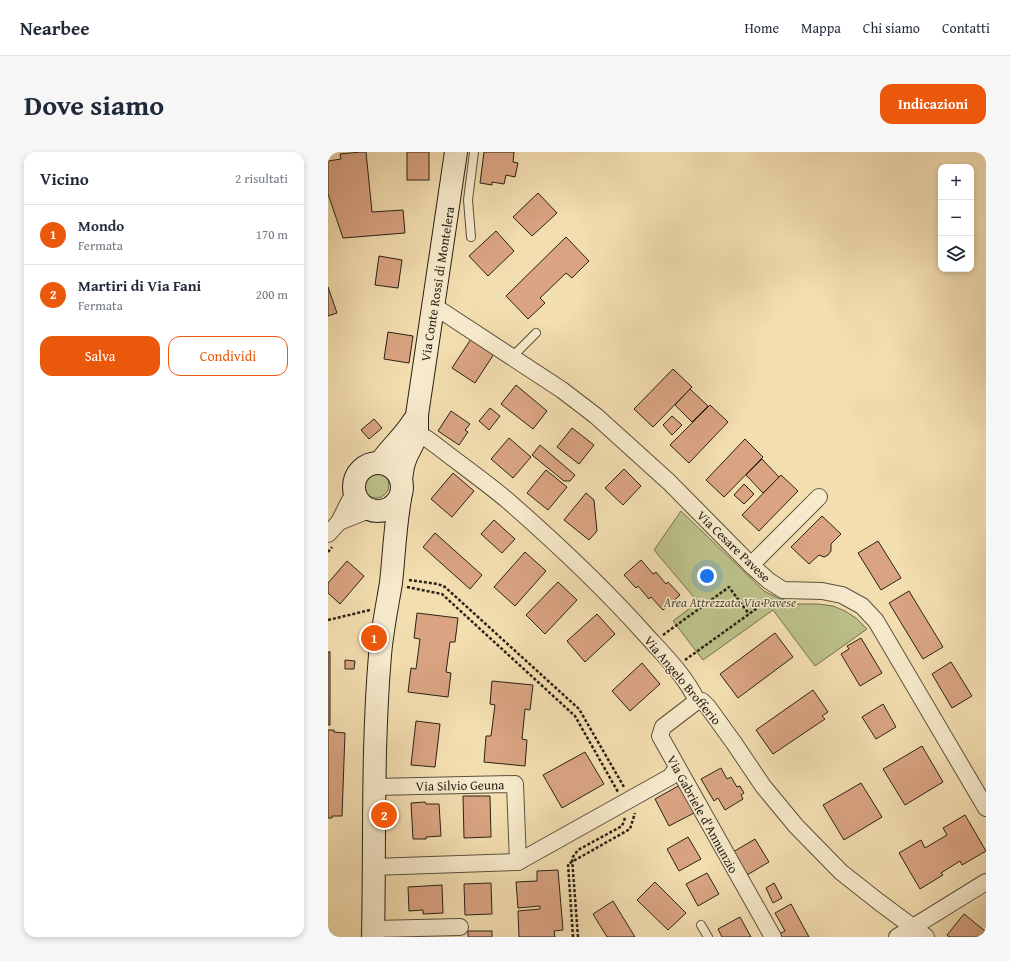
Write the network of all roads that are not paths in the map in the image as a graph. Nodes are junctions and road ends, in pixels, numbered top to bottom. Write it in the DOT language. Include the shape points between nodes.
graph roads {
  1 [pos="456,152"];
  2 [pos="474,152"];
  3 [pos="459,199"];
  4 [pos="471,237"];
  5 [pos="434,306"];
  6 [pos="536,333"];
  7 [pos="512,357"];
  8 [pos="417,425"];
  9 [pos="380,463"];
  10 [pos="400,489"];
  11 [pos="354,492"];
  12 [pos="819,496"];
  13 [pos="370,510"];
  14 [pos="339,522"];
  15 [pos="330,540"];
  16 [pos="394,544"];
  17 [pos="751,565"];
  18 [pos="697,701"];
  19 [pos="677,768"];
  20 [pos="375,787"];
  21 [pos="986,808"];
  22 [pos="518,862"];
  23 [pos="373,867"];
  24 [pos="986,882"];
  25 [pos="701,925"];
  26 [pos="460,927"];
  27 [pos="919,932"];
  28 [pos="373,933"];
  29 [pos="708,937"];
  30 [pos="773,937"];
  31 [pos="897,937"];
  1 -- 3 [label="street, Via Conte Rossi di Montelera"];
  2 -- 3 [label="lane"];
  3 -- 4 [label="lane"];
  3 -- 5 [label="street, Via Conte Rossi di Montelera"];
  5 -- 7 [label="street, Via Cesare Pavese"];
  5 -- 8 [label="street, Via Conte Rossi di Montelera"];
  6 -- 7 [label="lane"];
  7 -- 17 [label="street, Via Cesare Pavese" via="562,390 601,421 669,482"];
  8 -- 9 [label="street, Via Conte Rossi di Montelera" via="402,436"];
  8 -- 10 [label="street, Via Conte Rossi di Montelera" via="403,466"];
  8 -- 18 [label="street, Via Angelo Brofferio" via="426,438 506,500 618,603 675,668"];
  9 -- 10 [label="street" via="387,464 398,473"];
  9 -- 11 [label="street" via="364,467 355,480"];
  10 -- 13 [label="street" via="395,505 388,510"];
  10 -- 16 [label="street, Via Conte Rossi di Montelera"];
  11 -- 13 [label="street" via="359,503"];
  11 -- 14 [label="street"];
  12 -- 17 [label="street"];
  13 -- 14 [label="street"];
  13 -- 16 [label="street" via="382,521"];
  14 -- 15 [label="street"];
  16 -- 20 [label="street, Via Conte Rossi di Montelera" via="380,654"];
  17 -- 21 [label="street, Via Cesare Pavese" via="783,590 822,591 842,595 862,606 876,621"];
  18 -- 19 [label="street, Via Gabriele d'Annunzio" via="663,727 660,736"];
  18 -- 27 [label="street, Via Angelo Brofferio" via="708,707 763,786 796,826 841,872"];
  19 -- 22 [label="street" via="670,777"];
  19 -- 30 [label="street, Via Gabriele d'Annunzio"];
  20 -- 22 [label="street, Via Silvio Geuna" via="515,784"];
  20 -- 23 [label="street, Via Conte Rossi di Montelera"];
  22 -- 23 [label="street"];
  23 -- 28 [label="street, Via Conte Rossi di Montelera"];
  24 -- 27 [label="street"];
  25 -- 29 [label="lane"];
  26 -- 28 [label="street"];
  27 -- 31 [label="street"];
}
